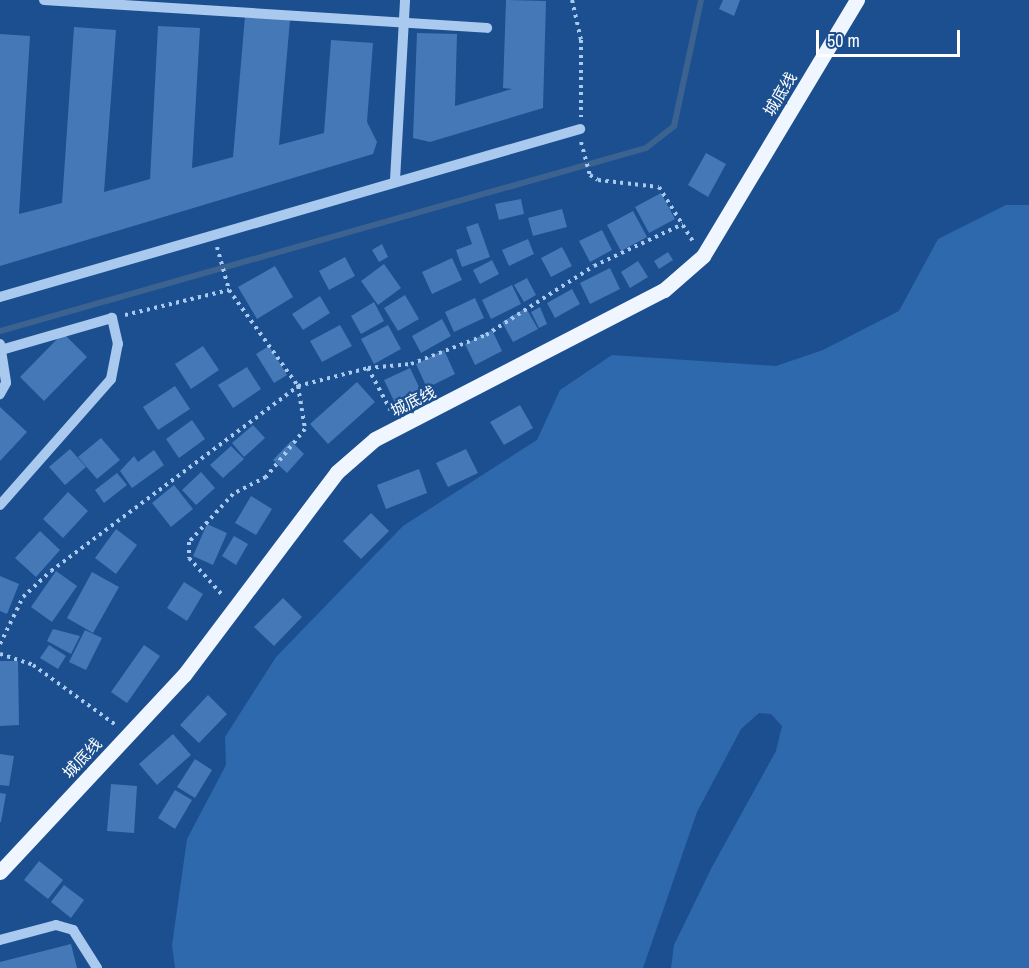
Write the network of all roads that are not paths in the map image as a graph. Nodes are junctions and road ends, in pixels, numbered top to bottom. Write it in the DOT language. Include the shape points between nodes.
graph roads {
  1 [pos="44,0"];
  2 [pos="405,0"];
  3 [pos="857,0"];
  4 [pos="404,23"];
  5 [pos="488,28"];
  6 [pos="580,129"];
  7 [pos="395,180"];
  8 [pos="0,297"];
  9 [pos="1,347"];
  10 [pos="0,394"];
  11 [pos="0,505"];
  12 [pos="0,872"];
  13 [pos="0,939"];
  14 [pos="97,968"];
  1 -- 4 [label="street"];
  2 -- 4 [label="street"];
  3 -- 12 [label="main road, 城底线" via="703,256 664,290 375,439 337,472 184,675"];
  4 -- 5 [label="street"];
  4 -- 7 [label="street"];
  6 -- 7 [label="street"];
  7 -- 8 [label="street"];
  9 -- 10 [label="street" via="6,383"];
  9 -- 11 [label="street" via="112,318 118,344 111,379"];
  13 -- 14 [label="street" via="56,925 73,930"];
}
